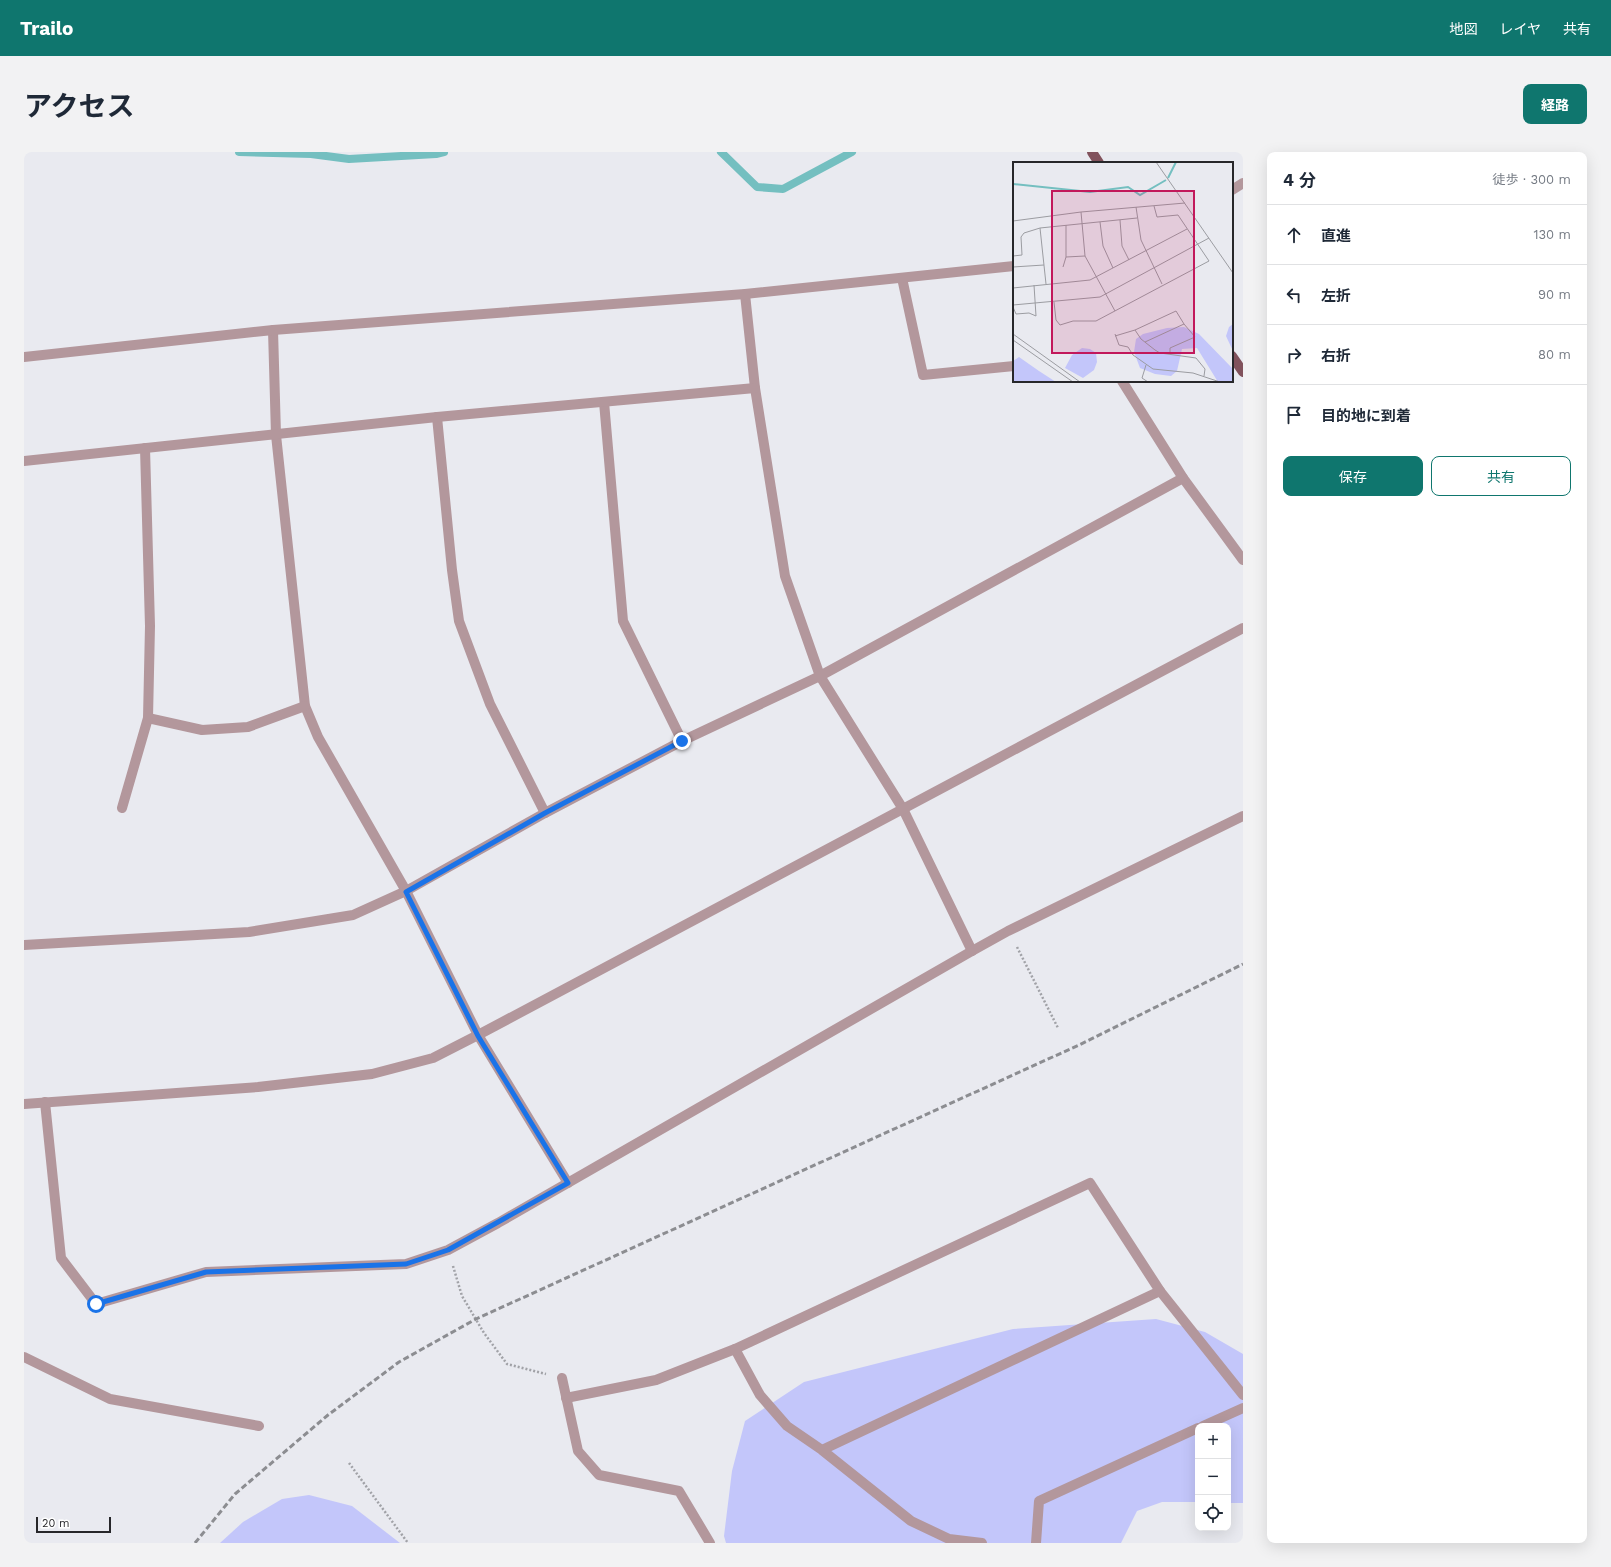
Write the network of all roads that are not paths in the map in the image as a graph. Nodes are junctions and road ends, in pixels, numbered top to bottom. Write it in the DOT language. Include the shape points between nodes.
graph roads {
  1 [pos="1092,152"];
  2 [pos="1098,162"];
  3 [pos="1243,183"];
  4 [pos="1233,189"];
  5 [pos="1013,266"];
  6 [pos="902,278"];
  7 [pos="745,294"];
  8 [pos="273,330"];
  9 [pos="24,357"];
  10 [pos="1233,357"];
  11 [pos="1013,366"];
  12 [pos="1243,372"];
  13 [pos="1123,382"];
  14 [pos="755,388"];
  15 [pos="604,402"];
  16 [pos="437,417"];
  17 [pos="276,435"];
  18 [pos="145,448"];
  19 [pos="24,462"];
  20 [pos="1183,478"];
  21 [pos="1243,560"];
  22 [pos="1243,628"];
  23 [pos="820,676"];
  24 [pos="305,706"];
  25 [pos="148,718"];
  26 [pos="682,741"];
  27 [pos="122,808"];
  28 [pos="903,809"];
  29 [pos="545,813"];
  30 [pos="1243,816"];
  31 [pos="406,892"];
  32 [pos="24,945"];
  33 [pos="972,950"];
  34 [pos="478,1036"];
  35 [pos="45,1102"];
  36 [pos="24,1104"];
  37 [pos="568,1183"];
  38 [pos="1160,1291"];
  39 [pos="735,1349"];
  40 [pos="24,1357"];
  41 [pos="562,1378"];
  42 [pos="1243,1396"];
  43 [pos="566,1398"];
  44 [pos="1243,1408"];
  45 [pos="1210,1423"];
  46 [pos="259,1426"];
  47 [pos="1195,1429"];
  48 [pos="822,1450"];
  49 [pos="710,1543"];
  50 [pos="982,1543"];
  51 [pos="1036,1543"];
  1 -- 2 [label="main road"];
  3 -- 4 [label="street"];
  5 -- 6 [label="street"];
  6 -- 7 [label="street"];
  6 -- 11 [label="street" via="923,375"];
  7 -- 8 [label="street"];
  7 -- 14 [label="street"];
  8 -- 9 [label="street"];
  8 -- 17 [label="street"];
  10 -- 12 [label="main road"];
  13 -- 20 [label="street"];
  14 -- 15 [label="street"];
  14 -- 23 [label="street" via="785,576"];
  15 -- 16 [label="street"];
  15 -- 26 [label="street" via="623,621"];
  16 -- 17 [label="street"];
  16 -- 29 [label="street" via="459,621 490,704"];
  17 -- 18 [label="street"];
  17 -- 24 [label="street"];
  18 -- 19 [label="street"];
  18 -- 25 [label="street" via="150,626"];
  20 -- 21 [label="street"];
  20 -- 23 [label="street"];
  22 -- 28 [label="street"];
  23 -- 26 [label="street"];
  23 -- 28 [label="street"];
  24 -- 25 [label="street" via="248,726 202,730"];
  24 -- 31 [label="street" via="318,737"];
  25 -- 27 [label="street"];
  26 -- 29 [label="street"];
  28 -- 33 [label="street"];
  28 -- 34 [label="street"];
  29 -- 31 [label="street"];
  30 -- 33 [label="street"];
  31 -- 32 [label="street" via="353,915 249,932"];
  31 -- 34 [label="street"];
  33 -- 37 [label="street"];
  34 -- 35 [label="street" via="433,1058 372,1074 258,1087"];
  34 -- 37 [label="street"];
  35 -- 36 [label="street"];
  35 -- 37 [label="street" via="61,1258 96,1304 206,1272 406,1264 448,1250"];
  38 -- 39 [label="street" via="1090,1183"];
  38 -- 42 [label="street"];
  38 -- 48 [label="street"];
  39 -- 43 [label="street" via="656,1380"];
  39 -- 48 [label="street" via="760,1395 787,1426"];
  40 -- 46 [label="street" via="110,1399"];
  41 -- 43 [label="street"];
  43 -- 49 [label="street" via="578,1451 599,1475 679,1491"];
  44 -- 45 [label="street"];
  47 -- 51 [label="street" via="1039,1501"];
  48 -- 50 [label="street" via="911,1521 949,1539"];
}
